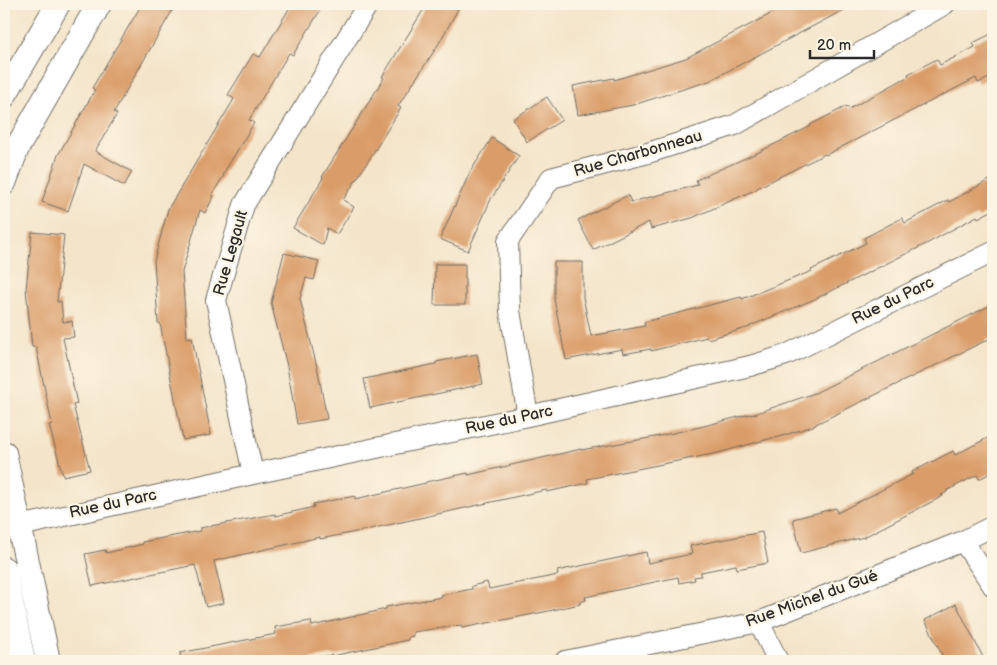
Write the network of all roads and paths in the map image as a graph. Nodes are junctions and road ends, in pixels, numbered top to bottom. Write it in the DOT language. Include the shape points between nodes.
graph roads {
  1 [pos="58,4"];
  2 [pos="99,4"];
  3 [pos="368,4"];
  4 [pos="945,4"];
  5 [pos="4,96"];
  6 [pos="4,183"];
  7 [pos="993,252"];
  8 [pos="528,416"];
  9 [pos="4,453"];
  10 [pos="253,474"];
  11 [pos="12,525"];
  12 [pos="993,526"];
  13 [pos="963,541"];
  14 [pos="4,569"];
  15 [pos="993,586"];
  16 [pos="759,622"];
  17 [pos="23,661"];
  18 [pos="48,661"];
  19 [pos="570,661"];
  20 [pos="778,661"];
  1 -- 5 [label="street"];
  2 -- 6 [label="street" via="16,148"];
  3 -- 10 [label="street, Rue Legault" via="244,205 216,300"];
  4 -- 8 [label="street, Rue Charbonneau" via="735,125 648,153 551,178 508,241 510,311"];
  7 -- 8 [label="street, Rue du Parc" via="786,355 720,374"];
  8 -- 10 [label="street, Rue du Parc"];
  9 -- 11 [label="street"];
  10 -- 11 [label="street, Rue du Parc"];
  11 -- 18 [label="street"];
  12 -- 13 [label="street, Rue Michel du Gué"];
  13 -- 15 [label="street"];
  13 -- 16 [label="street, Rue Michel du Gué"];
  14 -- 17 [label="street"];
  16 -- 19 [label="street, Rue Michel du Gué"];
  16 -- 20 [label="street"];
}
